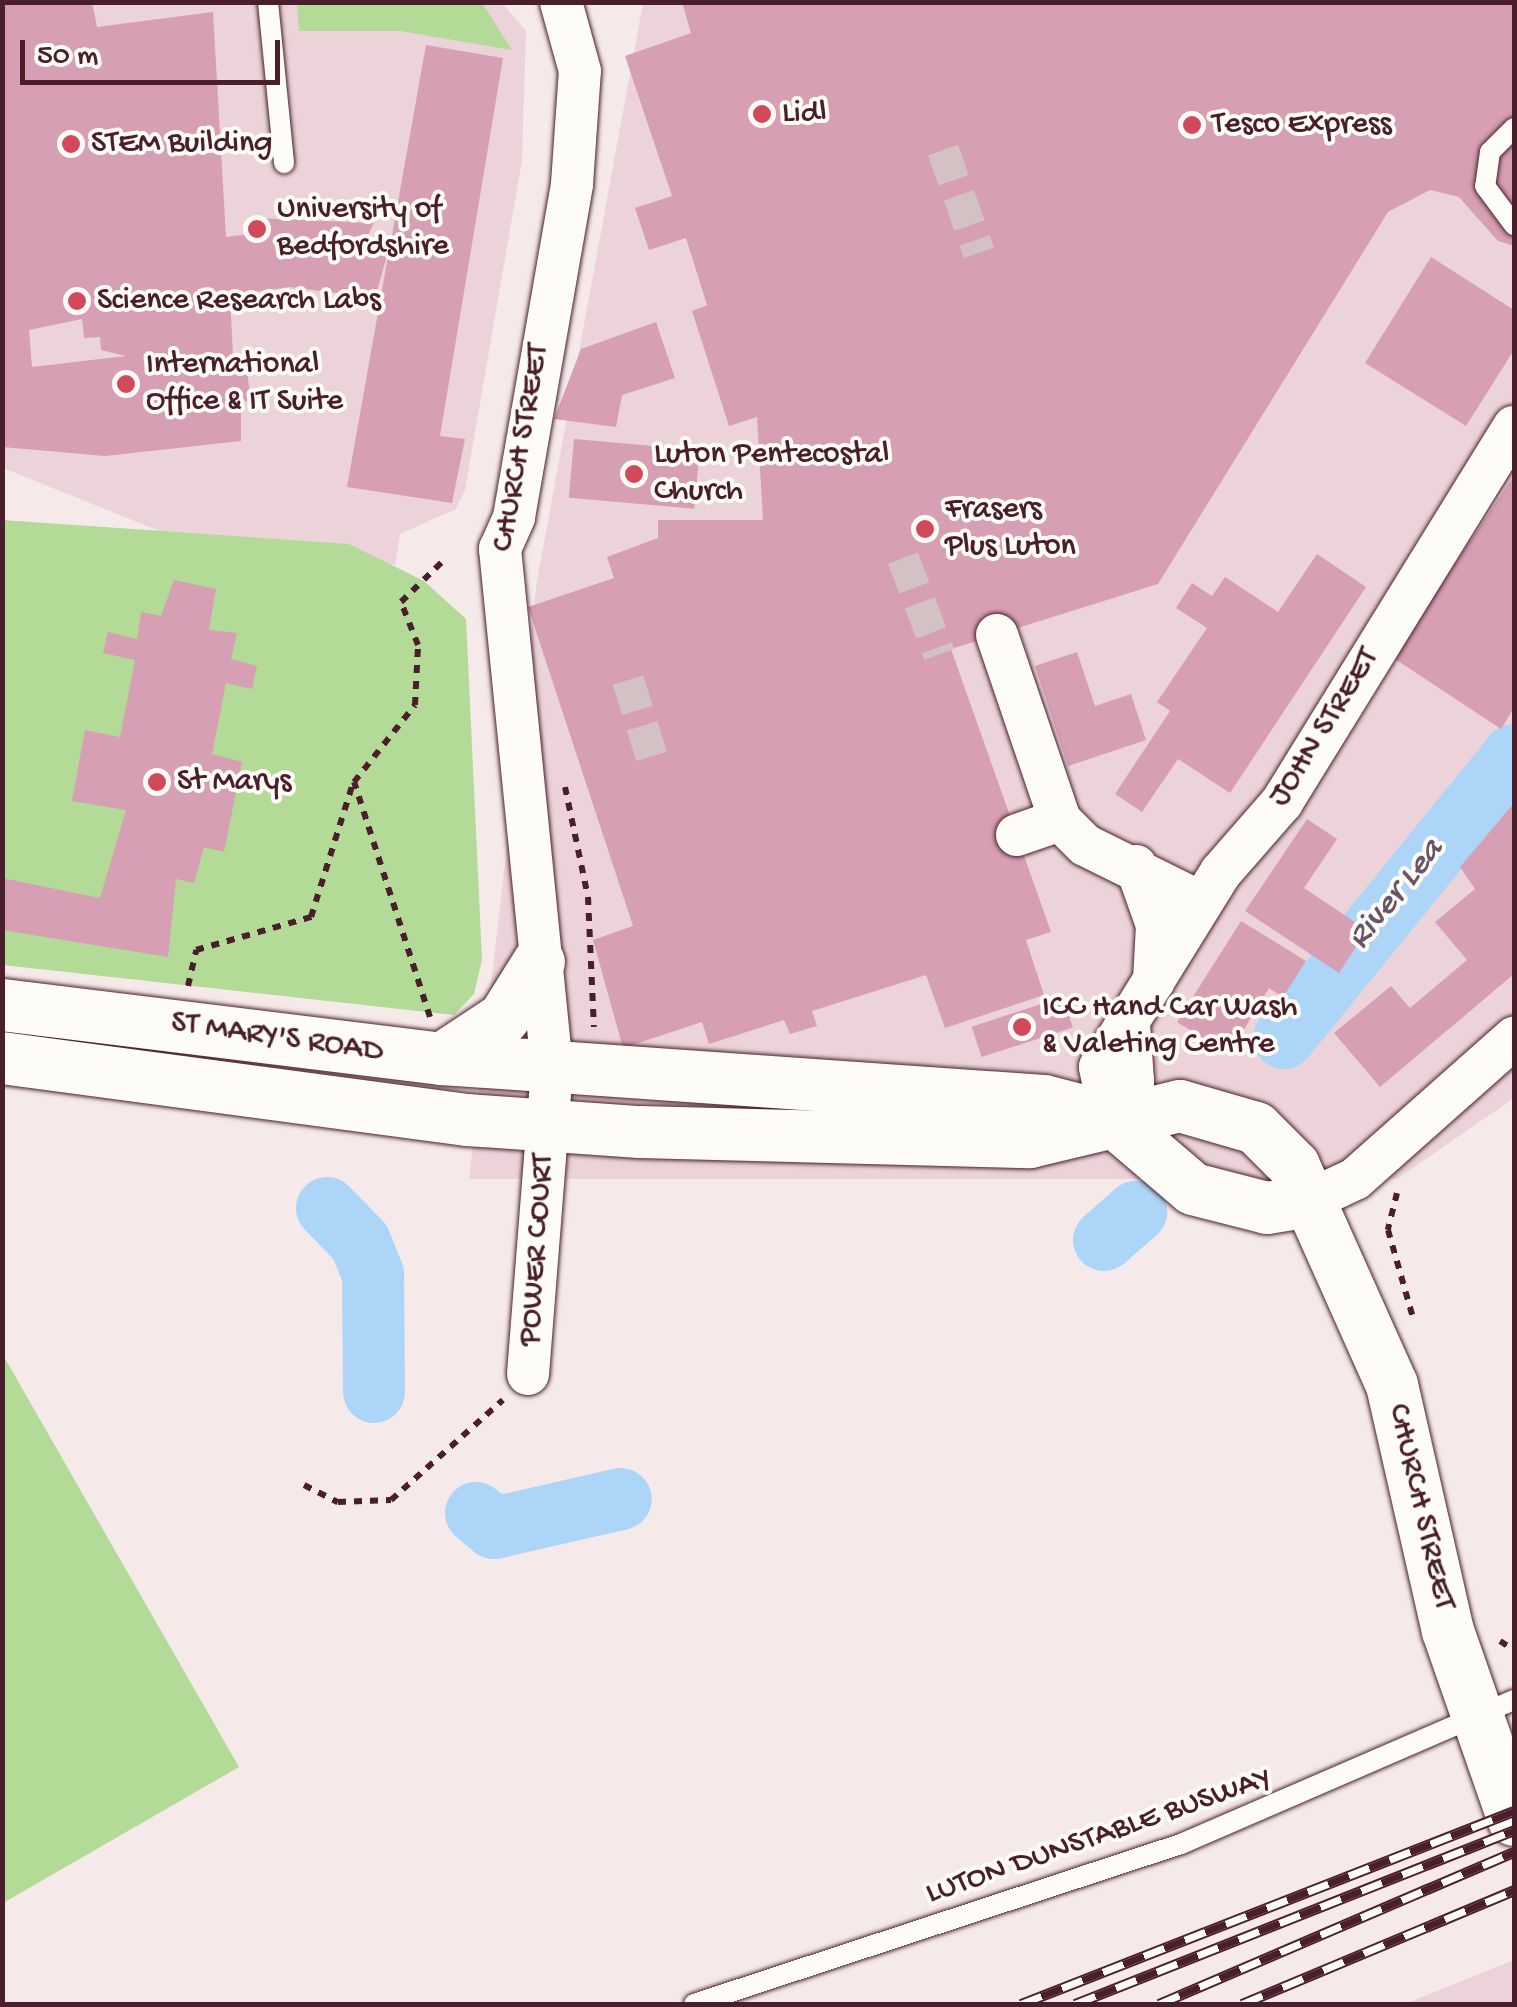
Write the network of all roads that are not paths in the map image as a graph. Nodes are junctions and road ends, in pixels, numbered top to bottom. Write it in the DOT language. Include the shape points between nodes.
graph roads {
  1 [pos="268,2"];
  2 [pos="568,5"];
  3 [pos="1514,128"];
  4 [pos="284,163"];
  5 [pos="1514,224"];
  6 [pos="1514,427"];
  7 [pos="998,635"];
  8 [pos="1060,820"];
  9 [pos="1017,834"];
  10 [pos="1136,866"];
  11 [pos="1196,911"];
  12 [pos="539,962"];
  13 [pos="1154,984"];
  14 [pos="2,1005"];
  15 [pos="1514,1038"];
  16 [pos="439,1048"];
  17 [pos="2,1058"];
  18 [pos="552,1068"];
  19 [pos="1110,1118"];
  20 [pos="546,1125"];
  21 [pos="1306,1202"];
  22 [pos="528,1374"];
  23 [pos="1496,1710"];
  24 [pos="1514,1820"];
  25 [pos="694,2004"];
  1 -- 4 [label="lane"];
  2 -- 12 [label="street, CHURCH STREET" via="580,72 572,184 514,517 500,549"];
  3 -- 5 [label="lane" via="1485,168 1490,202"];
  6 -- 11 [label="street, JOHN STREET" via="1282,802"];
  7 -- 8 [label="street"];
  8 -- 9 [label="street"];
  8 -- 10 [label="street" via="1085,845"];
  10 -- 11 [label="street" via="1188,896"];
  10 -- 13 [label="street" via="1157,925"];
  11 -- 13 [label="street, JOHN STREET"];
  12 -- 16 [label="street" via="504,1018"];
  12 -- 18 [label="street, CHURCH STREET"];
  13 -- 19 [label="street, JOHN STREET" via="1129,1024 1133,1081"];
  14 -- 16 [label="street, ST MARY'S ROAD"];
  15 -- 21 [label="street" via="1355,1179"];
  16 -- 18 [label="street, ST MARY'S ROAD"];
  17 -- 20 [label="street, ST MARY'S ROAD"];
  18 -- 19 [label="street, CHURCH STREET" via="1044,1101"];
  18 -- 20 [label="street, CHURCH STREET"];
  19 -- 20 [label="street, CHURCH STREET" via="1030,1142"];
  19 -- 21 [label="street, CHURCH STREET" via="1194,1188 1267,1208"];
  19 -- 21 [label="street, CHURCH STREET" via="1212,1108 1281,1147"];
  20 -- 22 [label="street, POWER COURT"];
  21 -- 23 [label="street, CHURCH STREET" via="1392,1385"];
  23 -- 24 [label="street, CHURCH STREET"];
  23 -- 25 [label="lane, LUTON DUNSTABLE BUSWAY" via="1181,1844"];
}
